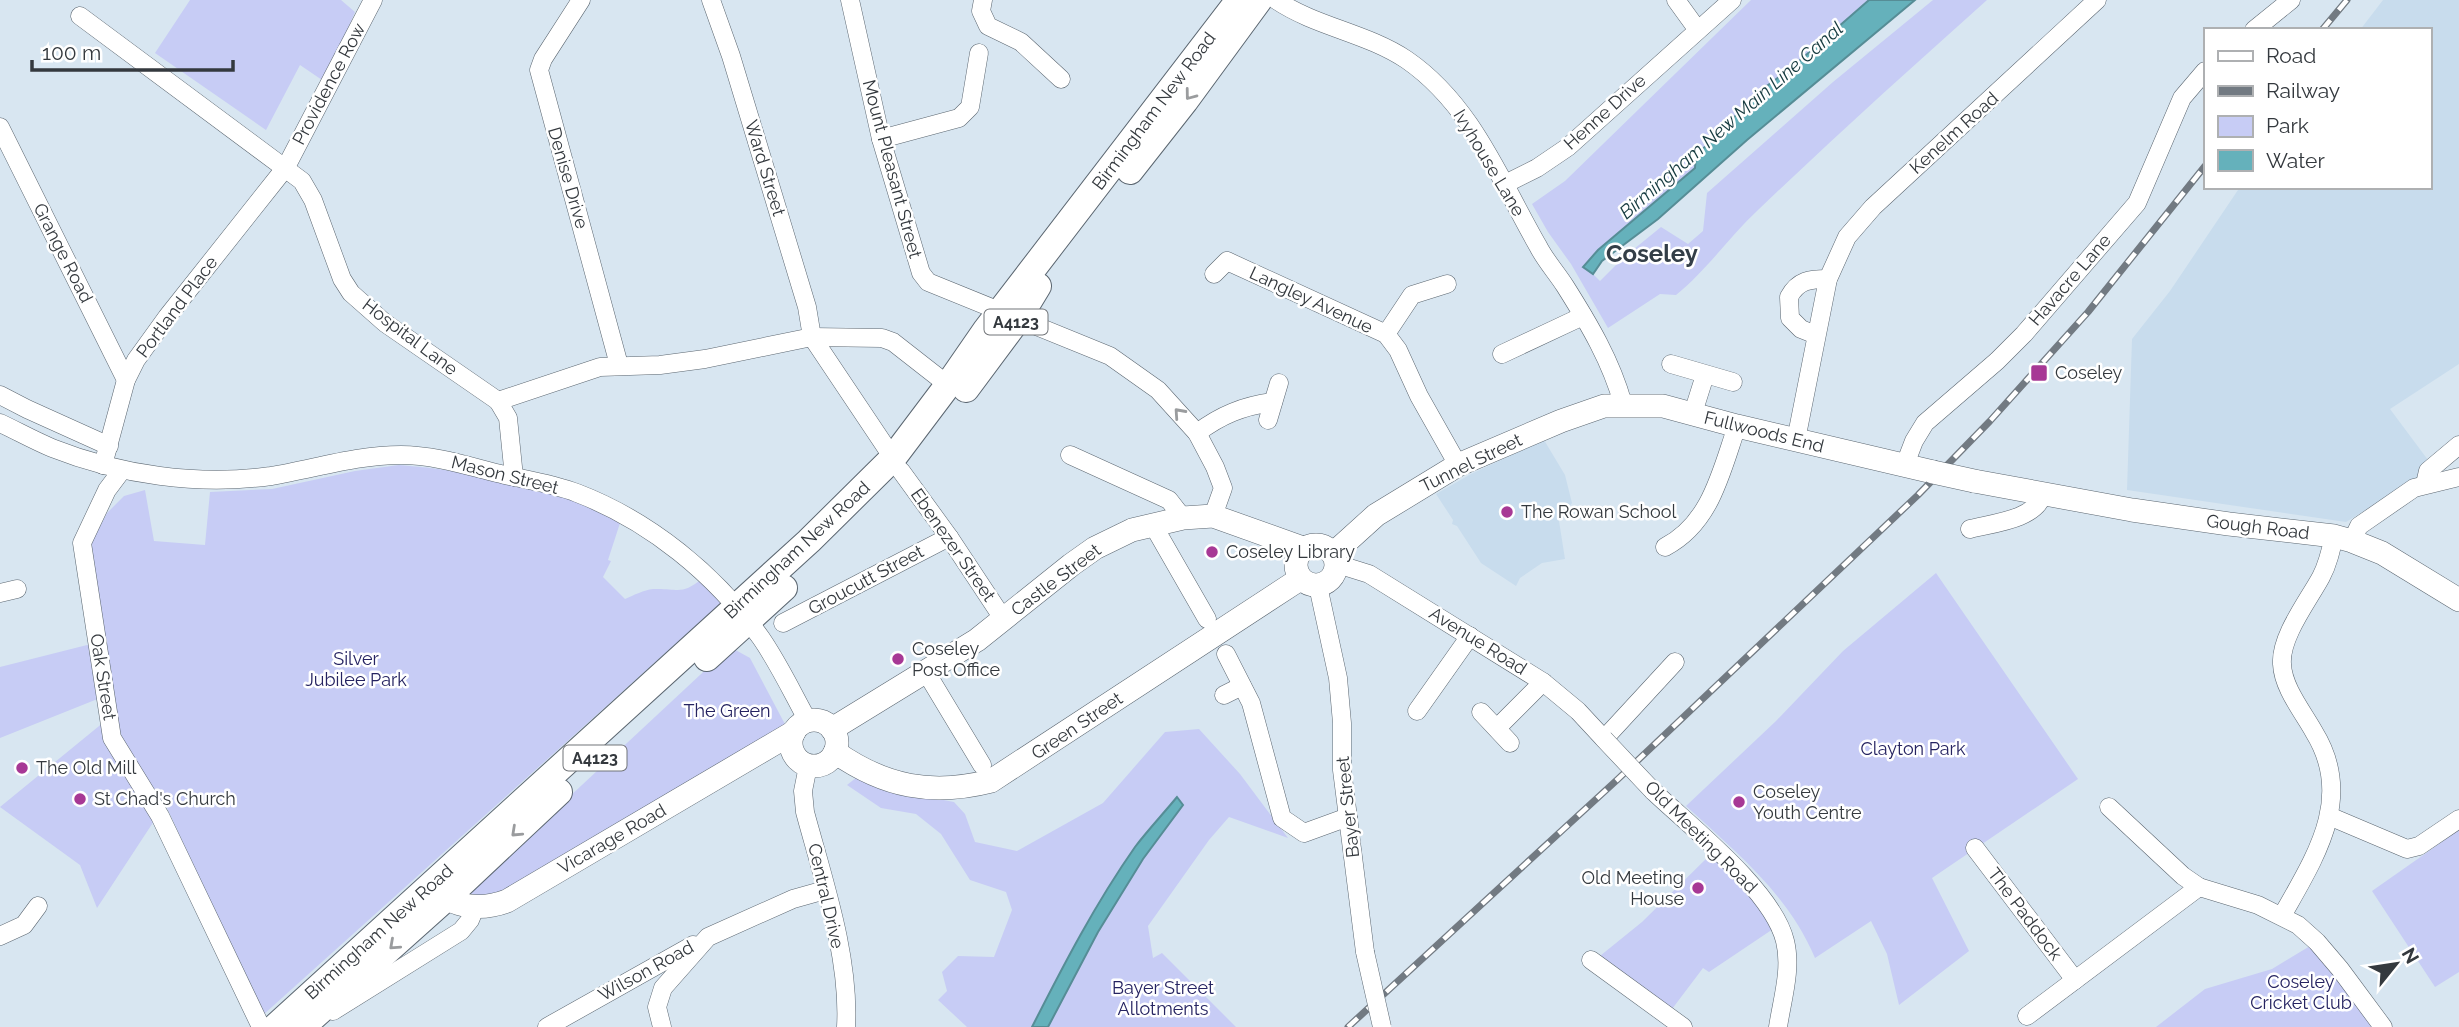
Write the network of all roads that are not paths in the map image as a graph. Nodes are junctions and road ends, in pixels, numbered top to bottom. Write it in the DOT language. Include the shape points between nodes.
graph roads {
  1 [pos="373,0"];
  2 [pos="580,0"];
  3 [pos="711,0"];
  4 [pos="850,0"];
  5 [pos="983,0"];
  6 [pos="1239,0"];
  7 [pos="1259,0"];
  8 [pos="1276,0"];
  9 [pos="1676,0"];
  10 [pos="1732,0"];
  11 [pos="2097,0"];
  12 [pos="2291,0"];
  13 [pos="79,16"];
  14 [pos="2256,28"];
  15 [pos="1697,29"];
  16 [pos="979,53"];
  17 [pos="2204,72"];
  18 [pos="1061,79"];
  19 [pos="0,127"];
  20 [pos="881,139"];
  21 [pos="286,167"];
  22 [pos="1505,184"];
  23 [pos="1214,275"];
  24 [pos="1828,279"];
  25 [pos="1443,289"];
  26 [pos="1010,314"];
  27 [pos="1583,316"];
  28 [pos="1386,334"];
  29 [pos="1816,335"];
  30 [pos="812,337"];
  31 [pos="1502,354"];
  32 [pos="1671,364"];
  33 [pos="618,365"];
  34 [pos="1704,375"];
  35 [pos="126,380"];
  36 [pos="1733,382"];
  37 [pos="1279,383"];
  38 [pos="948,385"];
  39 [pos="0,395"];
  40 [pos="498,401"];
  41 [pos="1623,404"];
  42 [pos="1693,413"];
  43 [pos="0,423"];
  44 [pos="1737,426"];
  45 [pos="1197,433"];
  46 [pos="1796,440"];
  47 [pos="2459,445"];
  48 [pos="109,446"];
  49 [pos="1069,455"];
  50 [pos="897,465"];
  51 [pos="103,466"];
  52 [pos="1458,466"];
  53 [pos="1904,467"];
  54 [pos="122,470"];
  55 [pos="514,477"];
  56 [pos="2459,477"];
  57 [pos="2425,484"];
  58 [pos="2043,495"];
  59 [pos="1213,516"];
  60 [pos="1183,518"];
  61 [pos="1153,525"];
  62 [pos="1969,529"];
  63 [pos="949,537"];
  64 [pos="2343,538"];
  65 [pos="1665,547"];
  66 [pos="1303,548"];
  67 [pos="1336,559"];
  68 [pos="1309,582"];
  69 [pos="2459,600"];
  70 [pos="741,615"];
  71 [pos="1208,619"];
  72 [pos="1004,620"];
  73 [pos="783,623"];
  74 [pos="1470,636"];
  75 [pos="1226,654"];
  76 [pos="1675,662"];
  77 [pos="926,672"];
  78 [pos="1543,682"];
  79 [pos="1242,686"];
  80 [pos="1224,695"];
  81 [pos="1417,711"];
  82 [pos="1481,712"];
  83 [pos="801,727"];
  84 [pos="1497,728"];
  85 [pos="832,729"];
  86 [pos="1604,739"];
  87 [pos="1510,743"];
  88 [pos="835,752"];
  89 [pos="745,759"];
  90 [pos="803,763"];
  91 [pos="982,765"];
  92 [pos="2120,811"];
  93 [pos="2329,816"];
  94 [pos="1348,817"];
  95 [pos="2459,819"];
  96 [pos="1975,849"];
  97 [pos="2199,887"];
  98 [pos="825,890"];
  99 [pos="438,892"];
  100 [pos="38,906"];
  101 [pos="475,908"];
  102 [pos="2282,916"];
  103 [pos="0,936"];
  104 [pos="708,937"];
  105 [pos="1591,960"];
  106 [pos="2075,980"];
  107 [pos="2027,1016"];
  108 [pos="261,1027"];
  109 [pos="275,1027"];
  110 [pos="304,1027"];
  111 [pos="547,1027"];
  112 [pos="662,1027"];
  113 [pos="846,1027"];
  114 [pos="1382,1027"];
  115 [pos="1683,1027"];
  116 [pos="1778,1027"];
  117 [pos="2383,1027"];
  1 -- 21 [label="street, Providence Row"];
  2 -- 33 [label="street, Denise Drive" via="539,70"];
  3 -- 30 [label="street, Ward Street" via="807,307"];
  4 -- 20 [label="street, Mount Pleasant Street"];
  5 -- 18 [label="street" via="981,11 988,26 1021,43"];
  6 -- 26 [label="highway, Birmingham New Road / A4123"];
  7 -- 26 [label="highway, Birmingham New Road / A4123, one-way" via="1185,101 1034,291"];
  8 -- 22 [label="street, Ivyhouse Lane" via="1394,53 1423,72 1470,123"];
  9 -- 15 [label="street"];
  10 -- 15 [label="street, Henne Drive"];
  11 -- 24 [label="street, Kenelm Road" via="1873,207 1847,237"];
  12 -- 14 [label="street"];
  13 -- 21 [label="street, Hospital Lane"];
  15 -- 22 [label="street, Henne Drive" via="1568,148"];
  16 -- 20 [label="street" via="970,107 959,118"];
  17 -- 53 [label="street, Havacre Lane" via="2177,106 2137,202 2024,334 1925,423"];
  19 -- 35 [label="street, Grange Road"];
  20 -- 26 [label="street, Mount Pleasant Street" via="921,273 928,282"];
  21 -- 35 [label="street, Portland Place" via="167,317"];
  21 -- 40 [label="street, Hospital Lane" via="302,181 313,200 351,292 385,323"];
  22 -- 27 [label="street, Ivyhouse Lane"];
  23 -- 28 [label="street, Langley Avenue" via="1227,261"];
  24 -- 29 [label="street, Kenelm Road"];
  24 -- 29 [label="street" via="1799,284 1789,297 1790,318"];
  25 -- 28 [label="street" via="1412,295"];
  26 -- 38 [label="highway, Birmingham New Road / A4123"];
  45 -- 26 [label="street, Mount Pleasant Street, one-way" via="1134,371 1110,356"];
  26 -- 50 [label="highway, Birmingham New Road / A4123" via="962,396"];
  27 -- 31 [label="street"];
  27 -- 41 [label="street, Ivyhouse Lane" via="1611,366"];
  28 -- 52 [label="street, Langley Avenue"];
  29 -- 46 [label="street, Kenelm Road"];
  30 -- 33 [label="street" via="705,359"];
  30 -- 38 [label="street" via="882,338"];
  30 -- 50 [label="street, Ebenezer Street"];
  32 -- 34 [label="street"];
  33 -- 40 [label="street"];
  34 -- 36 [label="street"];
  34 -- 42 [label="street"];
  35 -- 48 [label="street, Portland Place"];
  37 -- 45 [label="street" via="1271,411 1234,411"];
  38 -- 50 [label="highway, Birmingham New Road / A4123"];
  39 -- 48 [label="street"];
  40 -- 55 [label="street" via="508,418"];
  41 -- 42 [label="main road, Fullwoods End"];
  41 -- 52 [label="main road, Tunnel Street" via="1604,405 1561,421"];
  42 -- 44 [label="main road, Fullwoods End"];
  43 -- 51 [label="street, Mason Street"];
  44 -- 46 [label="main road, Fullwoods End"];
  44 -- 65 [label="street" via="1711,502 1697,522"];
  45 -- 59 [label="street, Mount Pleasant Street" via="1223,488"];
  46 -- 53 [label="main road, Fullwoods End"];
  47 -- 57 [label="street" via="2428,471"];
  48 -- 51 [label="street, Portland Place"];
  49 -- 60 [label="street" via="1169,500"];
  50 -- 63 [label="street, Ebenezer Street"];
  50 -- 70 [label="highway, Birmingham New Road / A4123" via="809,541"];
  51 -- 54 [label="street, Mason Street"];
  52 -- 67 [label="main road, Tunnel Street" via="1376,515"];
  53 -- 58 [label="main road, Gough Road, bridge"];
  54 -- 55 [label="street, Mason Street" via="218,480 402,455"];
  54 -- 108 [label="street, Oak Street" via="107,490 82,543 112,738 160,816"];
  55 -- 70 [label="street, Mason Street" via="576,493 649,528 685,557"];
  56 -- 57 [label="street"];
  57 -- 64 [label="street"];
  58 -- 62 [label="street" via="2025,514"];
  58 -- 64 [label="main road, Gough Road"];
  59 -- 60 [label="main road, Castle Street"];
  59 -- 66 [label="main road, Castle Street"];
  60 -- 61 [label="main road, Castle Street"];
  61 -- 71 [label="street"];
  61 -- 72 [label="main road, Castle Street" via="1095,548"];
  63 -- 72 [label="street, Ebenezer Street"];
  63 -- 73 [label="street, Groucutt Street"];
  64 -- 69 [label="main road, Gough Road" via="2382,553"];
  64 -- 93 [label="street" via="2287,640 2281,663 2287,685 2326,754"];
  66 -- 67 [label="main road" via="1324,545"];
  66 -- 68 [label="main road" via="1296,561"];
  67 -- 68 [label="main road, Tunnel Street" via="1331,580"];
  67 -- 74 [label="street, Avenue Road" via="1368,573"];
  68 -- 88 [label="main road, Green Street" via="991,781 962,788 920,788 878,778"];
  68 -- 94 [label="street, Bayer Street" via="1338,678"];
  70 -- 83 [label="street, Mason Street" via="762,639"];
  70 -- 99 [label="highway, Birmingham New Road / A4123"];
  72 -- 77 [label="main road, Castle Street"];
  74 -- 78 [label="street, Avenue Road"];
  74 -- 81 [label="street"];
  75 -- 79 [label="street"];
  76 -- 86 [label="street"];
  77 -- 85 [label="main road, Castle Street"];
  77 -- 91 [label="street"];
  78 -- 84 [label="street"];
  78 -- 86 [label="street, Avenue Road"];
  79 -- 80 [label="street"];
  79 -- 94 [label="street" via="1251,703 1282,818 1304,832"];
  82 -- 84 [label="street"];
  83 -- 85 [label="main road" via="822,722"];
  83 -- 89 [label="main road, Vicarage Road"];
  83 -- 90 [label="main road" via="792,749"];
  84 -- 87 [label="street"];
  85 -- 88 [label="main road" via="837,740"];
  86 -- 116 [label="street, Old Meeting Road, bridge" via="1759,894 1775,919 1785,939 1787,961"];
  88 -- 90 [label="main road" via="825,764"];
  89 -- 90 [label="main road, Vicarage Road" via="767,755"];
  89 -- 101 [label="main road, Vicarage Road" via="507,901"];
  90 -- 98 [label="street, Central Drive" via="805,812"];
  92 -- 97 [label="street"];
  93 -- 95 [label="street" via="2407,849"];
  93 -- 102 [label="street" via="2317,853"];
  94 -- 114 [label="street, Bayer Street, bridge" via="1364,952"];
  96 -- 106 [label="street, The Paddock"];
  97 -- 102 [label="street"];
  97 -- 106 [label="street"];
  98 -- 104 [label="street, Wilson Road" via="793,899"];
  98 -- 113 [label="street, Central Drive" via="848,1002"];
  99 -- 101 [label="main road, Vicarage Road"];
  99 -- 109 [label="highway, Birmingham New Road / A4123"];
  99 -- 110 [label="highway, Birmingham New Road / A4123, one-way"];
  100 -- 103 [label="street" via="24,925"];
  101 -- 110 [label="street" via="461,931"];
  102 -- 117 [label="street" via="2316,942"];
  104 -- 111 [label="street, Wilson Road"];
  104 -- 112 [label="street" via="663,988 657,1007"];
  105 -- 115 [label="street"];
  106 -- 107 [label="street"];
}
